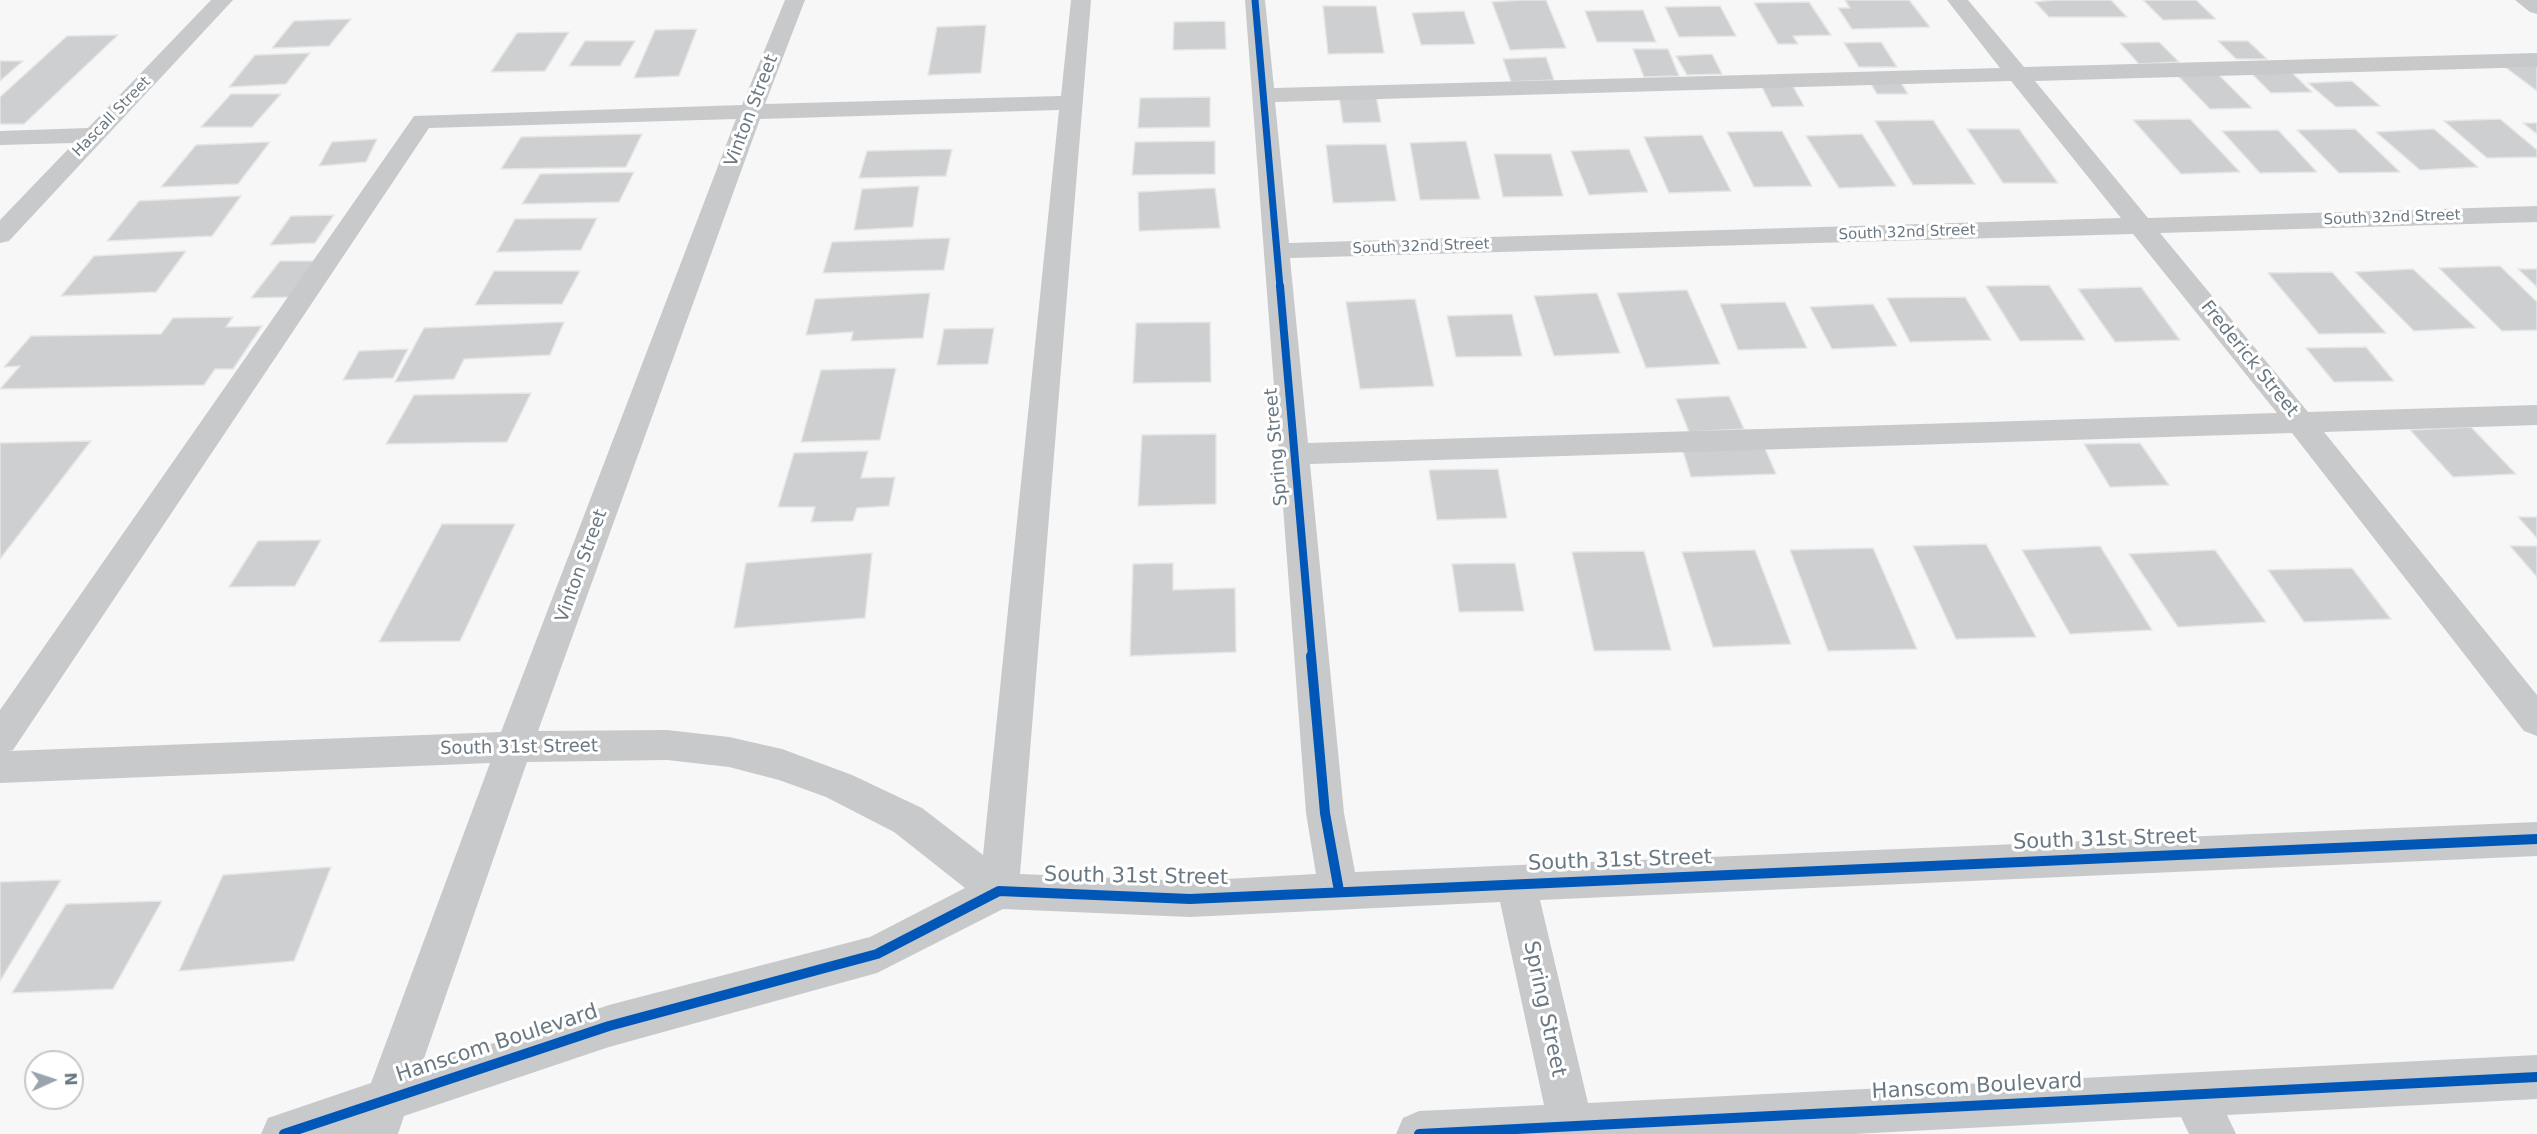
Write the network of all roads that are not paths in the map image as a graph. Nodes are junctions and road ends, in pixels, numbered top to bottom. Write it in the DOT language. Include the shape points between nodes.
graph roads {
  1 [pos="223,0"];
  2 [pos="795,0"];
  3 [pos="1081,0"];
  4 [pos="1255,0"];
  5 [pos="1957,0"];
  6 [pos="2525,0"];
  7 [pos="2537,8"];
  8 [pos="2537,60"];
  9 [pos="2017,74"];
  10 [pos="1264,95"];
  11 [pos="1071,103"];
  12 [pos="750,113"];
  13 [pos="95,135"];
  14 [pos="0,138"];
  15 [pos="2537,214"];
  16 [pos="2139,226"];
  17 [pos="0,235"];
  18 [pos="1276,252"];
  19 [pos="2537,415"];
  20 [pos="2301,423"];
  21 [pos="1294,454"];
  22 [pos="2537,721"];
  23 [pos="0,739"];
  24 [pos="514,747"];
  25 [pos="0,767"];
  26 [pos="2537,839"];
  27 [pos="1516,883"];
  28 [pos="999,891"];
  29 [pos="1339,891"];
  30 [pos="2537,1077"];
  31 [pos="2193,1094"];
  32 [pos="381,1117"];
  33 [pos="1571,1130"];
  34 [pos="284,1134"];
  35 [pos="1419,1134"];
  36 [pos="2213,1134"];
  1 -- 13 [label="street, Hascall Street"];
  2 -- 12 [label="street, Vinton Street"];
  3 -- 11 [label="street"];
  4 -- 10 [label="street, Spring Street"];
  5 -- 9 [label="street, Frederick Street"];
  6 -- 7 [label="street"];
  8 -- 9 [label="street"];
  9 -- 10 [label="street"];
  9 -- 16 [label="street, Frederick Street"];
  10 -- 18 [label="street, Spring Street"];
  11 -- 12 [label="street"];
  11 -- 28 [label="street"];
  12 -- 23 [label="street" via="422,121"];
  12 -- 24 [label="street, Vinton Street"];
  13 -- 14 [label="street"];
  13 -- 17 [label="street, Hascall Street"];
  15 -- 16 [label="street, South 32nd Street"];
  16 -- 18 [label="street, South 32nd Street"];
  16 -- 20 [label="street, Frederick Street"];
  18 -- 21 [label="street, Spring Street"];
  19 -- 20 [label="street"];
  20 -- 21 [label="street"];
  20 -- 22 [label="street, Frederick Street"];
  21 -- 29 [label="street, Spring Street" via="1325,813"];
  24 -- 25 [label="street, South 31st Street"];
  24 -- 28 [label="street, South 31st Street" via="667,745 729,752 782,765 839,786 908,820"];
  24 -- 32 [label="street, Vinton Street"];
  26 -- 27 [label="street, South 31st Street"];
  27 -- 29 [label="street, South 31st Street"];
  27 -- 33 [label="street, Spring Street"];
  28 -- 29 [label="street, South 31st Street" via="1190,900"];
  28 -- 32 [label="street, Hanscom Boulevard" via="877,954 609,1026"];
  30 -- 31 [label="street, Hanscom Boulevard"];
  31 -- 33 [label="street, Hanscom Boulevard"];
  31 -- 36 [label="street"];
  32 -- 34 [label="street, Hanscom Boulevard"];
  33 -- 35 [label="street, Hanscom Boulevard"];
}
